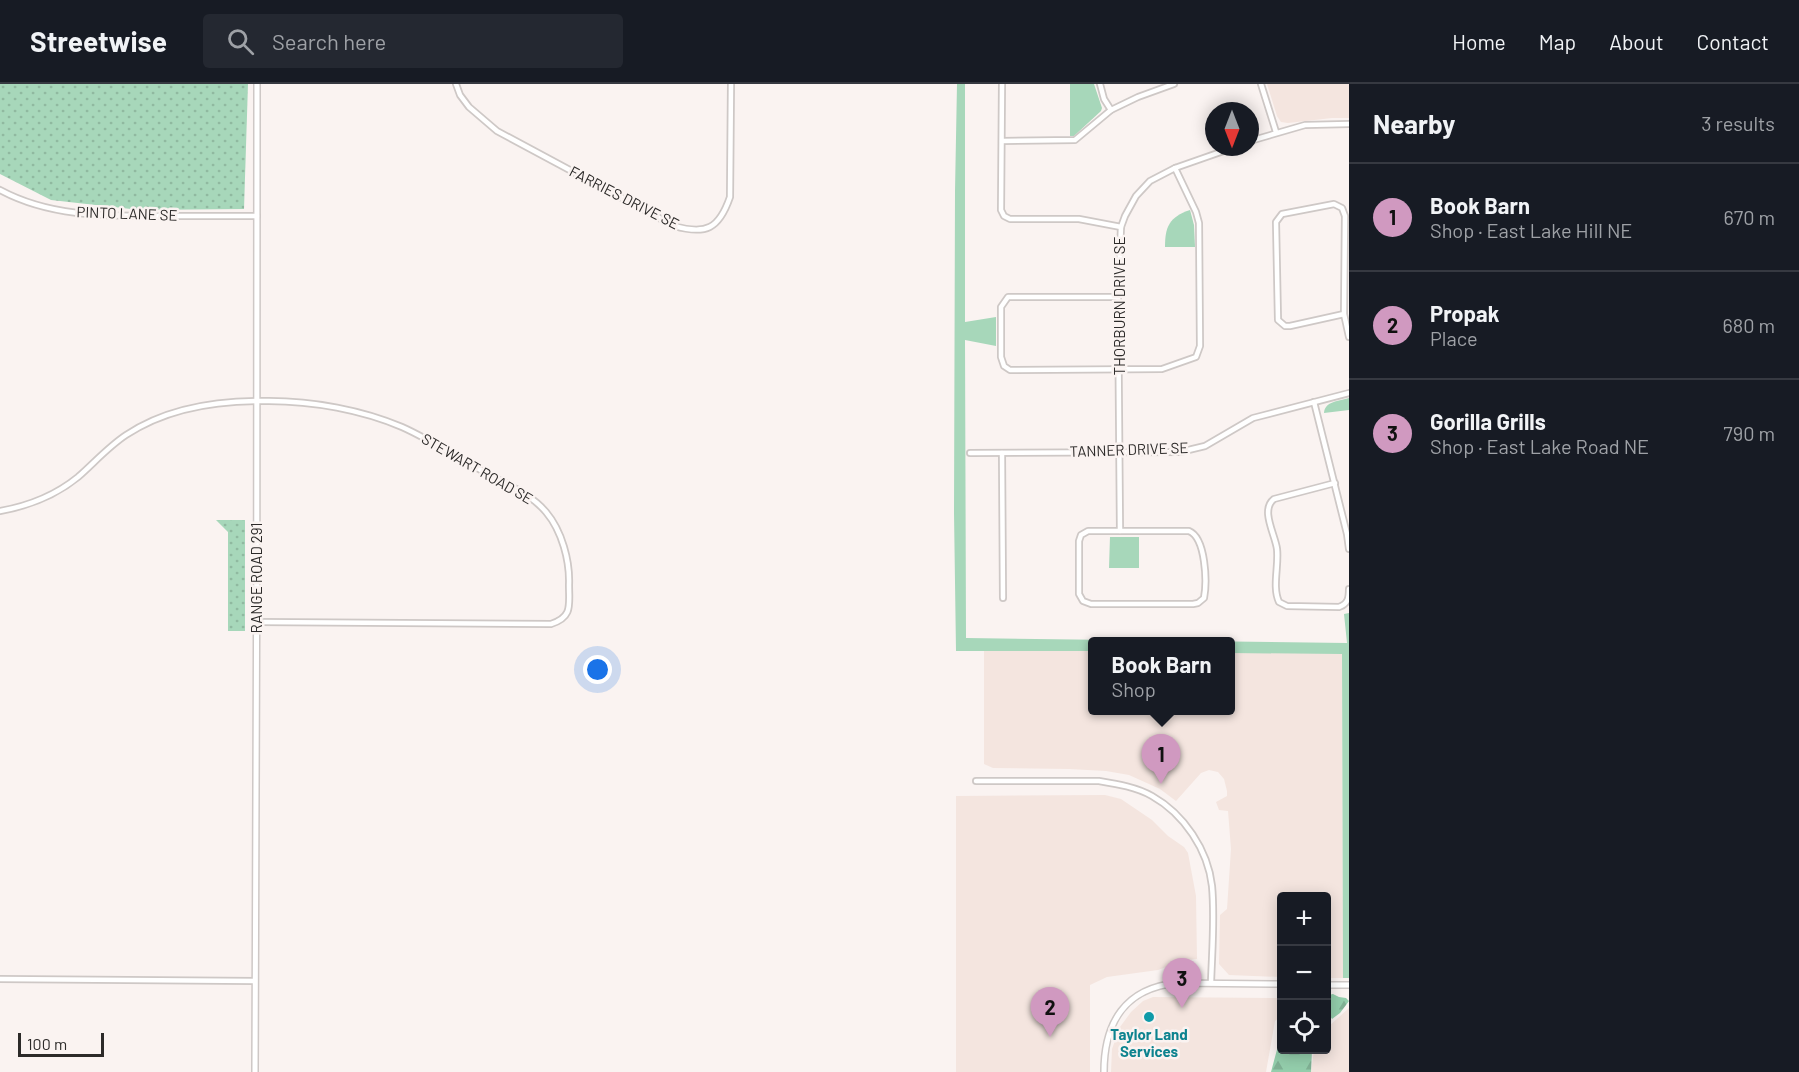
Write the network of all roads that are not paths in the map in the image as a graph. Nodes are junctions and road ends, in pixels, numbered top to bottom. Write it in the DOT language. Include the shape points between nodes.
graph roads {
  1 [pos="257,84"];
  2 [pos="456,84"];
  3 [pos="732,84"];
  4 [pos="1002,84"];
  5 [pos="1100,84"];
  6 [pos="1174,84"];
  7 [pos="1261,84"];
  8 [pos="1111,110"];
  9 [pos="1349,124"];
  10 [pos="1276,132"];
  11 [pos="1259,138"];
  12 [pos="1002,141"];
  13 [pos="1209,156"];
  14 [pos="1175,168"];
  15 [pos="0,190"];
  16 [pos="257,216"];
  17 [pos="1121,227"];
  18 [pos="1118,297"];
  19 [pos="1344,314"];
  20 [pos="1349,337"];
  21 [pos="1120,370"];
  22 [pos="1349,393"];
  23 [pos="256,402"];
  24 [pos="1314,402"];
  25 [pos="970,453"];
  26 [pos="1002,453"];
  27 [pos="1120,453"];
  28 [pos="1335,483"];
  29 [pos="0,511"];
  30 [pos="1120,531"];
  31 [pos="1349,549"];
  32 [pos="1349,589"];
  33 [pos="1003,598"];
  34 [pos="258,622"];
  35 [pos="976,781"];
  36 [pos="0,979"];
  37 [pos="255,981"];
  38 [pos="1211,983"];
  39 [pos="1277,984"];
  40 [pos="1331,985"];
  41 [pos="1349,985"];
  42 [pos="255,1072"];
  43 [pos="1104,1072"];
  1 -- 16 [label="street, RANGE ROAD 291"];
  2 -- 3 [label="street, FARRIES DRIVE SE" via="469,107 497,131 674,226 691,231 714,225 724,215 730,197"];
  4 -- 12 [label="street"];
  5 -- 8 [label="street"];
  6 -- 8 [label="street"];
  7 -- 10 [label="street"];
  8 -- 12 [label="street" via="1075,140"];
  9 -- 10 [label="street" via="1305,125"];
  10 -- 11 [label="street"];
  12 -- 17 [label="street" via="1001,210 1006,218 1079,219"];
  13 -- 14 [label="street, THORBURN DRIVE SE"];
  14 -- 17 [label="street, THORBURN DRIVE SE" via="1142,189"];
  14 -- 21 [label="street" via="1198,223 1199,351 1193,359 1172,367"];
  15 -- 16 [label="street, PINTO LANE SE" via="22,201 69,213"];
  16 -- 23 [label="street, RANGE ROAD 291"];
  17 -- 18 [label="street, THORBURN DRIVE SE"];
  18 -- 21 [label="street, THORBURN DRIVE SE"];
  18 -- 21 [label="street" via="1008,297 1001,307 1001,357 1004,366 1011,370"];
  19 -- 19 [label="street" via="1342,208 1334,204 1282,214 1276,222 1278,320 1290,326"];
  19 -- 20 [label="street"];
  21 -- 27 [label="street, THORBURN DRIVE SE"];
  22 -- 24 [label="street, TANNER DRIVE SE"];
  23 -- 29 [label="street" via="193,407 160,417 126,435 57,492"];
  23 -- 34 [label="street, RANGE ROAD 291"];
  23 -- 34 [label="street, STEWART ROAD SE" via="330,407 402,427 532,499 553,521 569,576 568,612 562,621 551,624"];
  24 -- 27 [label="street, TANNER DRIVE SE" via="1252,418 1192,450"];
  24 -- 28 [label="street"];
  25 -- 26 [label="street, TANNER DRIVE SE"];
  26 -- 27 [label="street, TANNER DRIVE SE"];
  26 -- 33 [label="street"];
  27 -- 30 [label="street, THORBURN DRIVE SE"];
  28 -- 31 [label="street"];
  28 -- 32 [label="street" via="1274,499 1269,504 1277,549 1276,594 1279,602 1287,606 1339,607 1348,600"];
  30 -- 30 [label="street" via="1194,533 1199,539 1204,568 1205,593 1201,601 1083,602 1078,594 1081,535 1088,531"];
  34 -- 37 [label="street, RANGE ROAD 291"];
  35 -- 38 [label="street" via="1115,783 1152,796 1168,807 1194,836 1208,866 1213,905"];
  36 -- 37 [label="street"];
  37 -- 42 [label="street, RANGE ROAD 291"];
  38 -- 39 [label="street"];
  38 -- 43 [label="street" via="1167,984 1131,1000 1109,1033"];
  40 -- 41 [label="street"];
}
